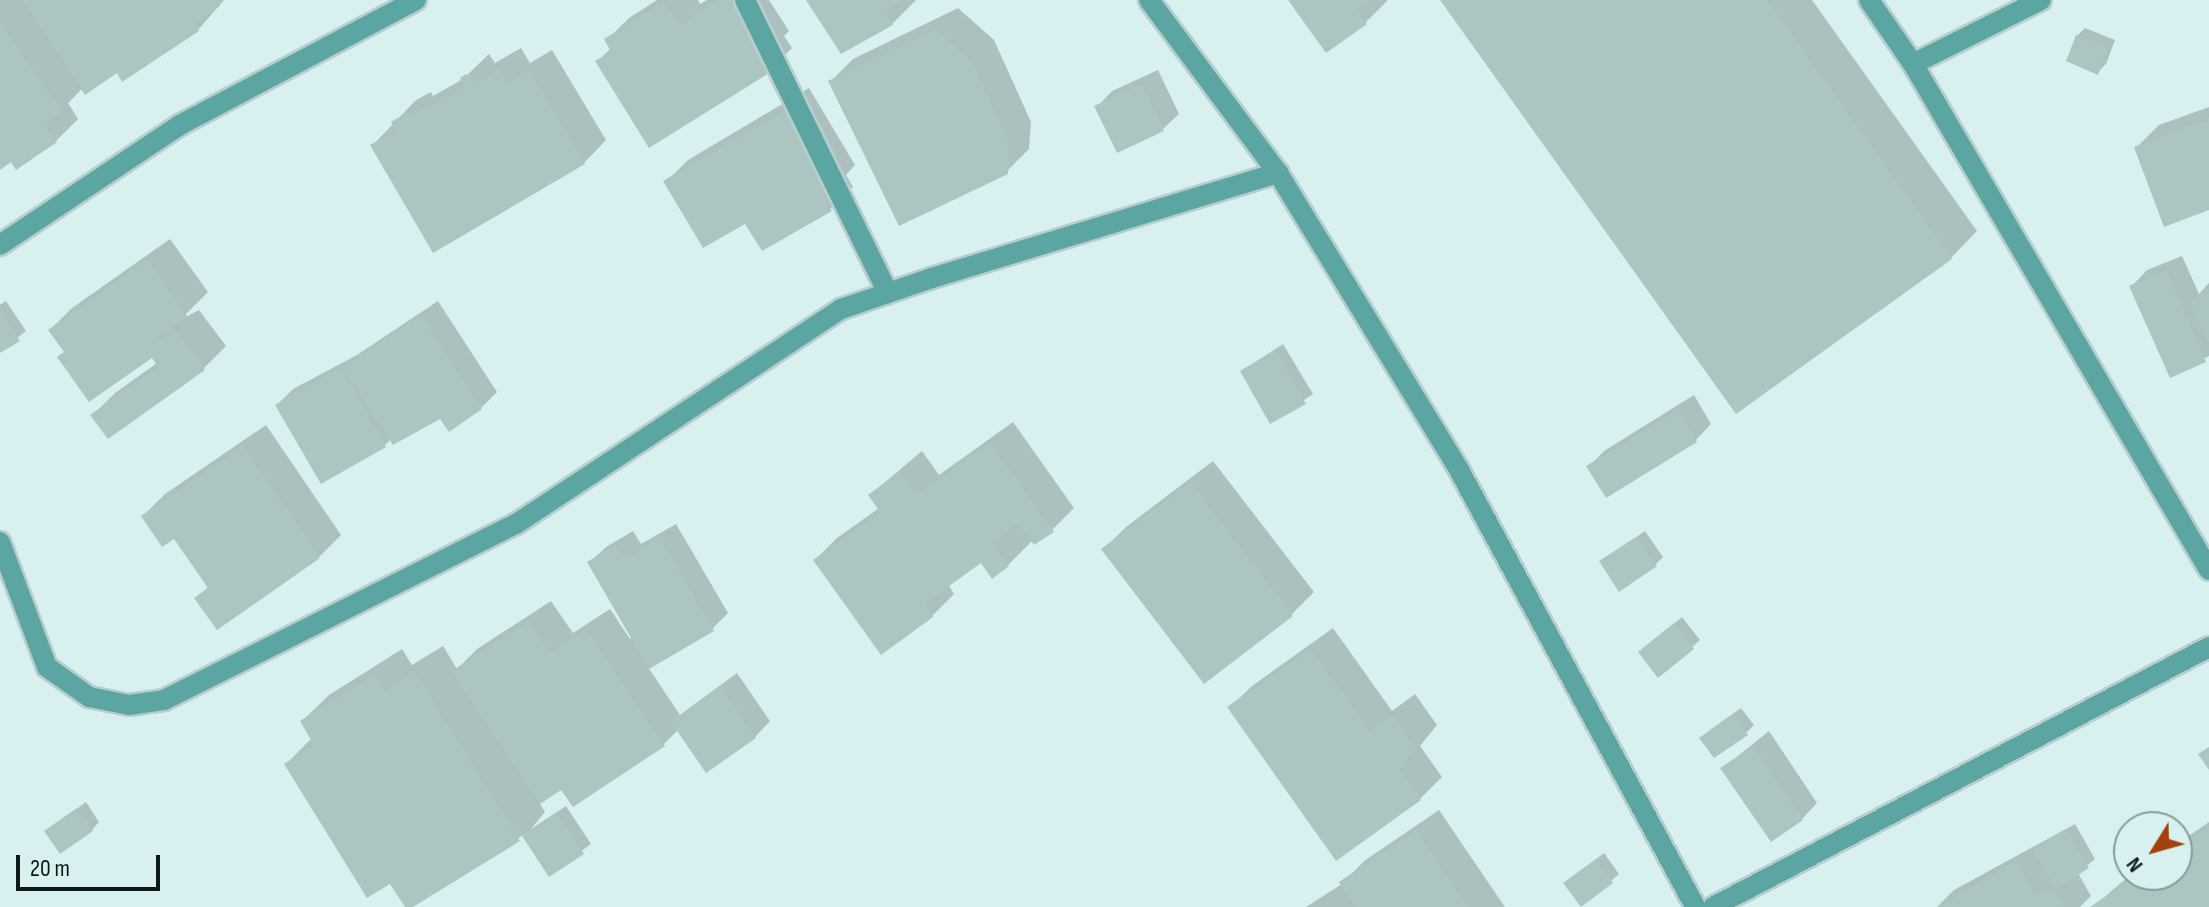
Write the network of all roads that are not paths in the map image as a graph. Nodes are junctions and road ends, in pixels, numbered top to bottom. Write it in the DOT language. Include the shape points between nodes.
graph roads {
  1 [pos="416,0"];
  2 [pos="745,0"];
  3 [pos="1149,0"];
  4 [pos="1869,0"];
  5 [pos="2041,0"];
  6 [pos="1913,64"];
  7 [pos="1278,173"];
  8 [pos="0,245"];
  9 [pos="888,293"];
  10 [pos="0,542"];
  11 [pos="2209,570"];
  12 [pos="2209,647"];
  13 [pos="1695,907"];
  14 [pos="1713,907"];
  1 -- 8 [label="street" via="180,125"];
  2 -- 9 [label="street"];
  3 -- 7 [label="street"];
  4 -- 6 [label="street"];
  5 -- 6 [label="street"];
  6 -- 11 [label="street"];
  7 -- 9 [label="street"];
  7 -- 13 [label="street" via="1458,468"];
  9 -- 10 [label="street" via="841,309 516,524 164,700 129,705 89,697 47,667"];
  12 -- 14 [label="street"];
}
